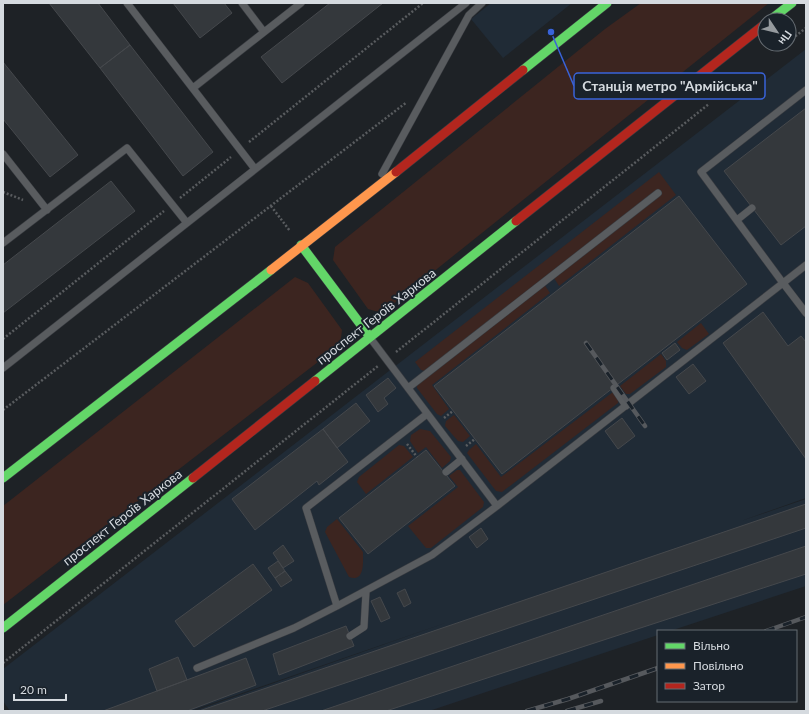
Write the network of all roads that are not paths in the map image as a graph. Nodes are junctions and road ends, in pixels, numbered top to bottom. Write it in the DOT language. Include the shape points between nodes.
graph roads {
  1 [pos="126,3"];
  2 [pos="242,3"];
  3 [pos="301,3"];
  4 [pos="466,3"];
  5 [pos="482,3"];
  6 [pos="607,3"];
  7 [pos="792,3"];
  8 [pos="780,12"];
  9 [pos="757,30"];
  10 [pos="264,32"];
  11 [pos="193,88"];
  12 [pos="806,90"];
  13 [pos="3,154"];
  14 [pos="255,169"];
  15 [pos="374,190"];
  16 [pos="658,193"];
  17 [pos="752,208"];
  18 [pos="47,210"];
  19 [pos="737,220"];
  20 [pos="187,223"];
  21 [pos="3,243"];
  22 [pos="301,245"];
  23 [pos="806,265"];
  24 [pos="783,283"];
  25 [pos="806,313"];
  26 [pos="370,337"];
  27 [pos="3,368"];
  28 [pos="408,388"];
  29 [pos="614,388"];
  30 [pos="626,406"];
  31 [pos="427,414"];
  32 [pos="462,459"];
  33 [pos="446,472"];
  34 [pos="3,478"];
  35 [pos="497,506"];
  36 [pos="366,592"];
  37 [pos="337,606"];
  38 [pos="3,628"];
  39 [pos="350,636"];
  40 [pos="197,668"];
  1 -- 11 [label="lane"];
  2 -- 10 [label="lane"];
  3 -- 10 [label="lane"];
  4 -- 14 [label="lane"];
  5 -- 15 [label="lane" via="469,15"];
  6 -- 15 [label="main road"];
  7 -- 8 [label="main road"];
  9 -- 26 [label="main road, проспект Героїв Харкова"];
  10 -- 11 [label="lane"];
  11 -- 14 [label="lane"];
  12 -- 19 [label="lane" via="701,172"];
  13 -- 18 [label="lane"];
  14 -- 20 [label="lane"];
  15 -- 22 [label="main road"];
  16 -- 28 [label="lane"];
  17 -- 19 [label="lane"];
  18 -- 20 [label="lane" via="127,148"];
  18 -- 21 [label="lane"];
  19 -- 24 [label="lane"];
  20 -- 27 [label="lane"];
  22 -- 26 [label="main road"];
  22 -- 34 [label="main road"];
  23 -- 24 [label="lane"];
  24 -- 25 [label="lane"];
  24 -- 30 [label="lane"];
  26 -- 28 [label="lane"];
  26 -- 38 [label="main road, проспект Героїв Харкова"];
  28 -- 31 [label="lane"];
  29 -- 30 [label="lane"];
  30 -- 35 [label="lane"];
  31 -- 32 [label="lane"];
  31 -- 37 [label="lane" via="306,508"];
  32 -- 33 [label="lane"];
  32 -- 35 [label="lane"];
  35 -- 36 [label="lane" via="432,555"];
  36 -- 37 [label="lane"];
  36 -- 39 [label="lane" via="364,627"];
  37 -- 40 [label="lane" via="294,628"];
}
